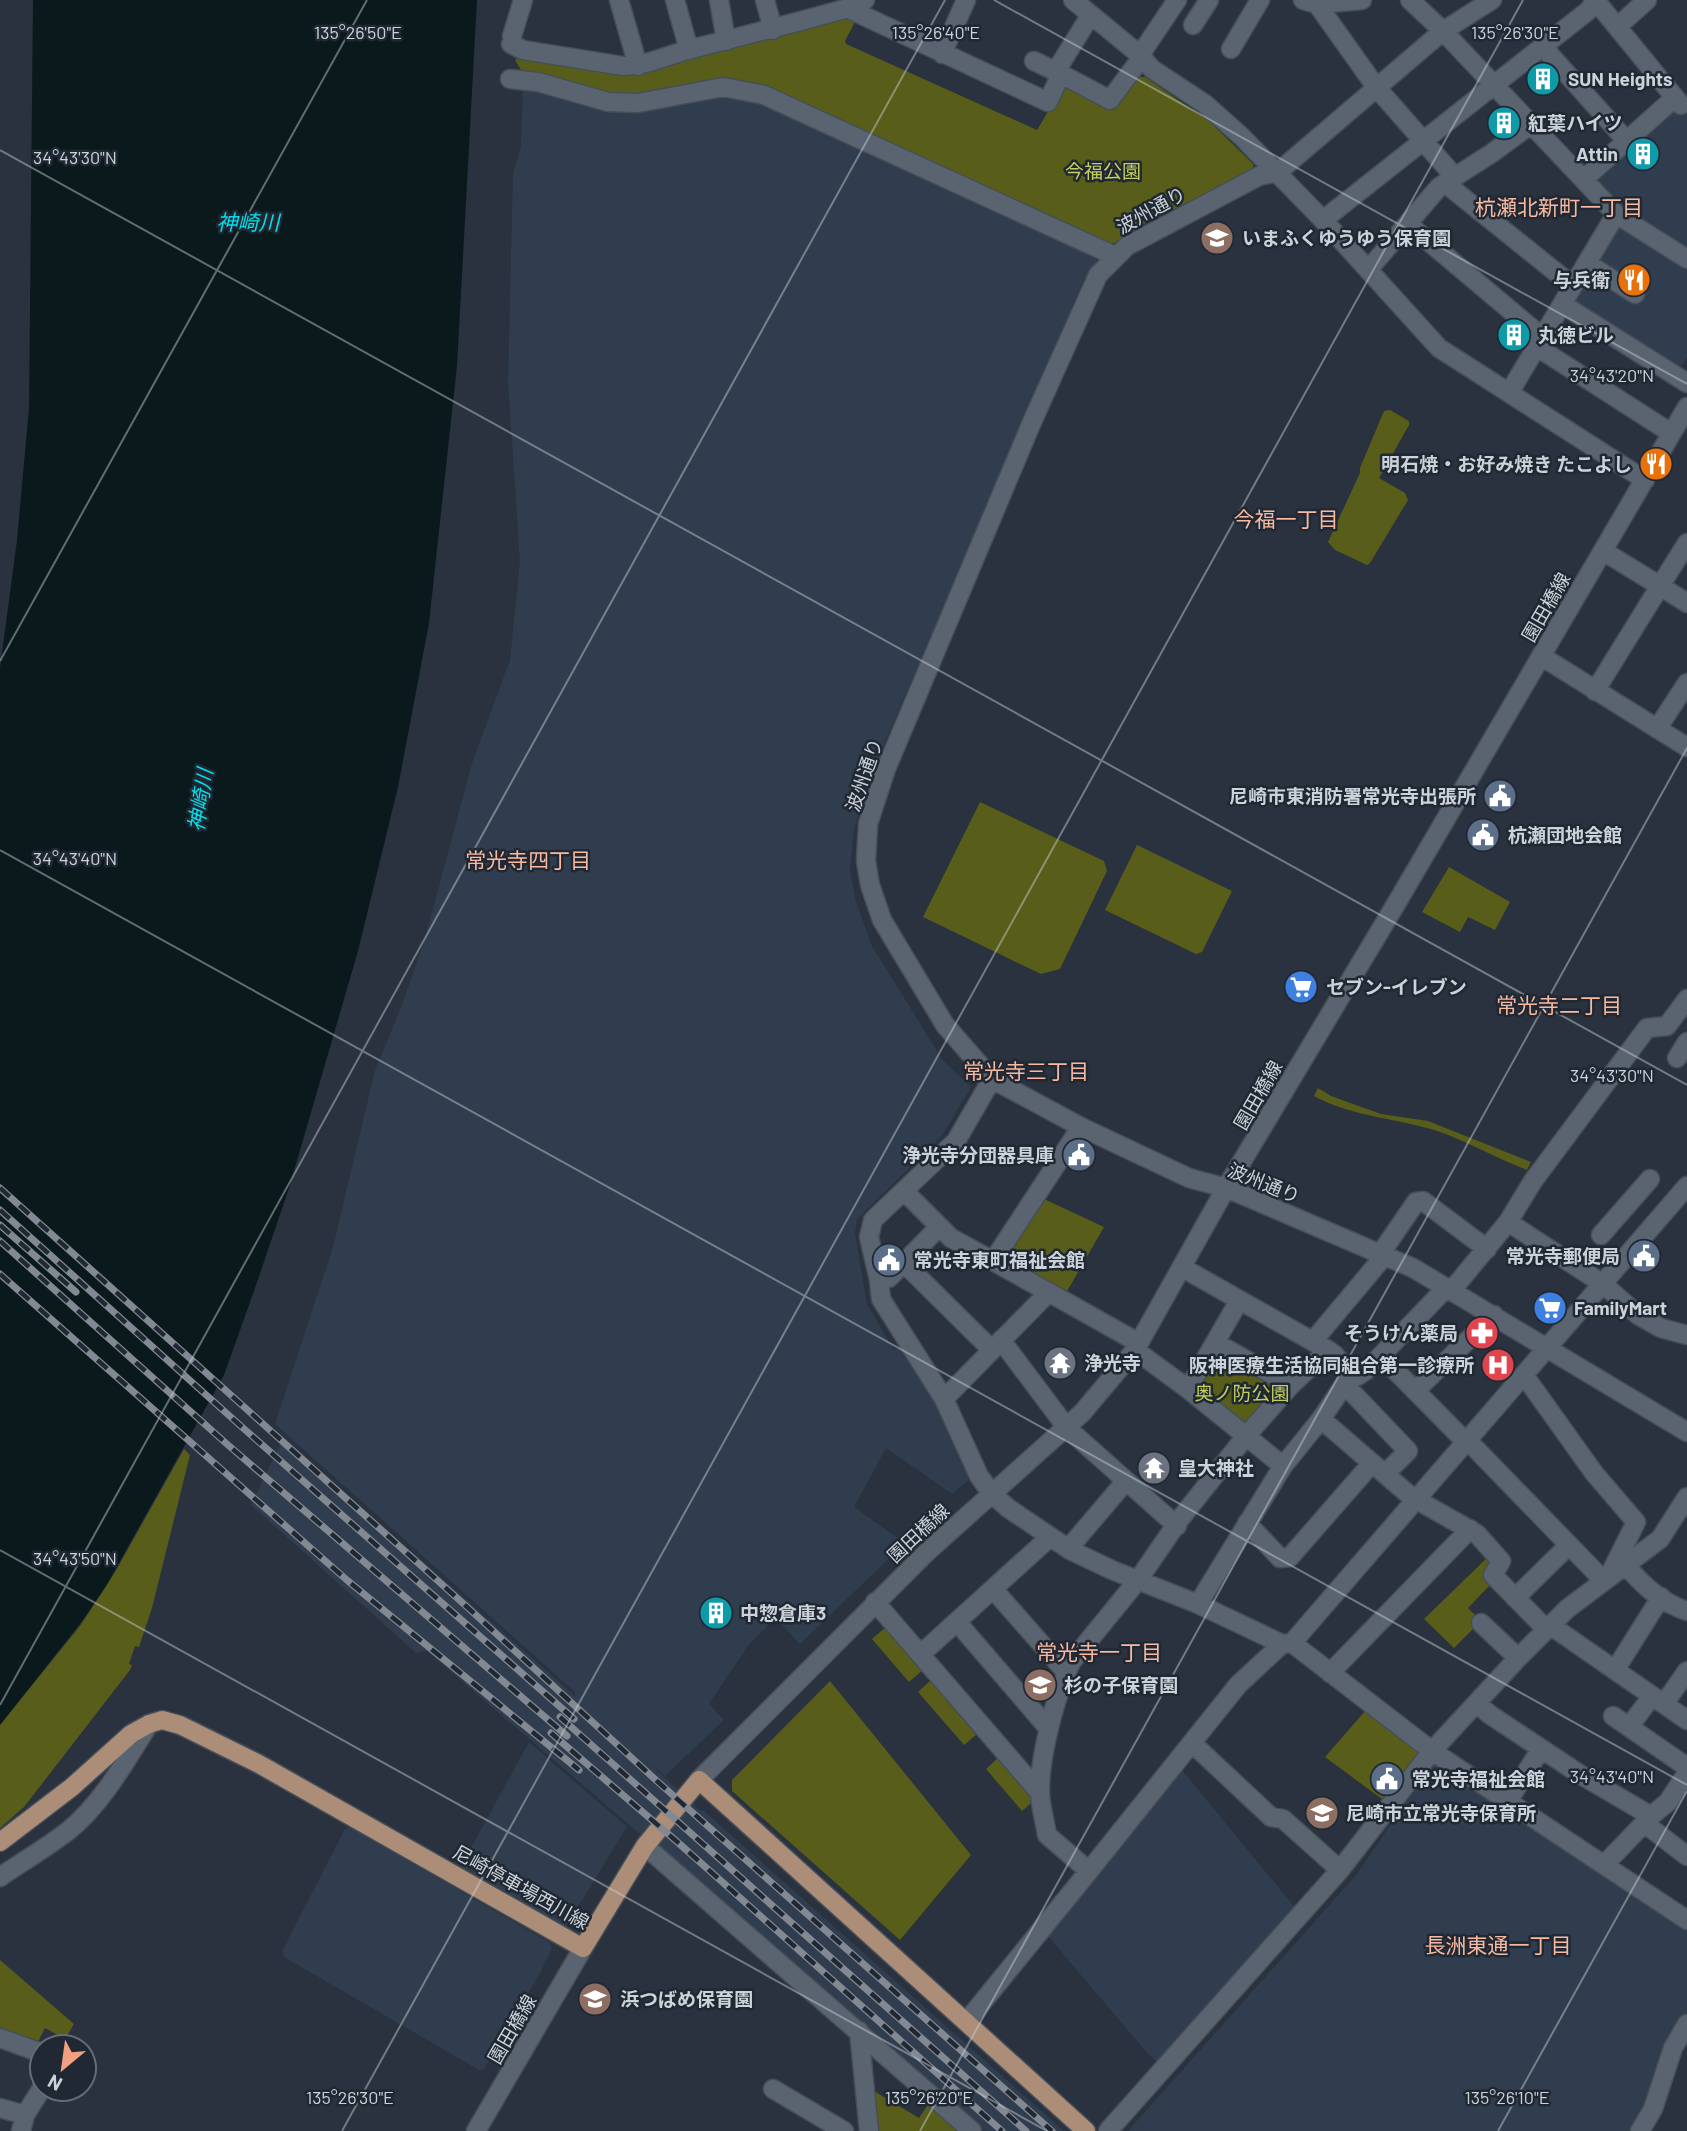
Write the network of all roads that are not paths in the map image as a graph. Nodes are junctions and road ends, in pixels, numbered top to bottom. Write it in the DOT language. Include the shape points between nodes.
graph roads {
  1 [pos="523,0"];
  2 [pos="619,0"];
  3 [pos="675,0"];
  4 [pos="719,0"];
  5 [pos="765,0"];
  6 [pos="865,0"];
  7 [pos="966,0"];
  8 [pos="1177,0"];
  9 [pos="1209,0"];
  10 [pos="1260,0"];
  11 [pos="1362,0"];
  12 [pos="1410,0"];
  13 [pos="1492,0"];
  14 [pos="1595,0"];
  15 [pos="1647,0"];
  16 [pos="1310,2"];
  17 [pos="1082,6"];
  18 [pos="847,8"];
  19 [pos="1193,24"];
  20 [pos="1617,27"];
  21 [pos="774,30"];
  22 [pos="1443,31"];
  23 [pos="726,41"];
  24 [pos="1543,47"];
  25 [pos="1231,49"];
  26 [pos="689,50"];
  27 [pos="942,54"];
  28 [pos="1141,56"];
  29 [pos="1034,61"];
  30 [pos="638,66"];
  31 [pos="1058,73"];
  32 [pos="510,79"];
  33 [pos="1493,86"];
  34 [pos="1376,87"];
  35 [pos="1530,125"];
  36 [pos="1625,139"];
  37 [pos="1422,142"];
  38 [pos="1278,172"];
  39 [pos="1449,179"];
  40 [pos="1584,179"];
  41 [pos="1616,214"];
  42 [pos="1323,220"];
  43 [pos="1408,224"];
  44 [pos="1115,256"];
  45 [pos="1687,259"];
  46 [pos="1587,263"];
  47 [pos="1368,270"];
  48 [pos="1573,286"];
  49 [pos="1635,294"];
  50 [pos="1562,304"];
  51 [pos="1540,342"];
  52 [pos="1687,383"];
  53 [pos="1509,393"];
  54 [pos="1687,407"];
  55 [pos="1671,433"];
  56 [pos="1646,480"];
  57 [pos="1687,542"];
  58 [pos="1603,551"];
  59 [pos="1660,586"];
  60 [pos="1687,603"];
  61 [pos="1541,656"];
  62 [pos="1687,683"];
  63 [pos="1595,691"];
  64 [pos="1657,729"];
  65 [pos="1687,747"];
  66 [pos="1687,999"];
  67 [pos="1681,1021"];
  68 [pos="1687,1042"];
  69 [pos="1677,1058"];
  70 [pos="992,1079"];
  71 [pos="1081,1127"];
  72 [pos="1650,1179"];
  73 [pos="1226,1188"];
  74 [pos="905,1192"];
  75 [pos="1684,1194"];
  76 [pos="1508,1222"];
  77 [pos="939,1227"];
  78 [pos="1487,1249"];
  79 [pos="1629,1253"];
  80 [pos="1383,1254"];
  81 [pos="993,1261"];
  82 [pos="905,1264"];
  83 [pos="1183,1268"];
  84 [pos="879,1280"];
  85 [pos="1603,1284"];
  86 [pos="1449,1288"];
  87 [pos="1049,1292"];
  88 [pos="1239,1301"];
  89 [pos="1494,1315"];
  90 [pos="1687,1335"];
  91 [pos="1216,1343"];
  92 [pos="997,1345"];
  93 [pos="1320,1345"];
  94 [pos="1137,1347"];
  95 [pos="1548,1348"];
  96 [pos="1381,1356"];
  97 [pos="1524,1375"];
  98 [pos="1348,1380"];
  99 [pos="1291,1385"];
  100 [pos="1188,1389"];
  101 [pos="1415,1391"];
  102 [pos="944,1399"];
  103 [pos="1321,1419"];
  104 [pos="1067,1428"];
  105 [pos="1687,1431"];
  106 [pos="1246,1436"];
  107 [pos="1466,1441"];
  108 [pos="1283,1466"];
  109 [pos="1379,1468"];
  110 [pos="1125,1482"];
  111 [pos="992,1494"];
  112 [pos="1687,1497"];
  113 [pos="1416,1499"];
  114 [pos="1247,1523"];
  115 [pos="1177,1526"];
  116 [pos="1470,1529"];
  117 [pos="1050,1537"];
  118 [pos="1568,1546"];
  119 [pos="1070,1550"];
  120 [pos="1625,1564"];
  121 [pos="1606,1579"];
  122 [pos="1138,1580"];
  123 [pos="993,1589"];
  124 [pos="1661,1597"];
  125 [pos="1515,1598"];
  126 [pos="875,1602"];
  127 [pos="1198,1604"];
  128 [pos="1687,1611"];
  129 [pos="957,1622"];
  130 [pos="1481,1623"];
  131 [pos="1548,1627"];
  132 [pos="1287,1644"];
  133 [pos="921,1654"];
  134 [pos="1518,1658"];
  135 [pos="1615,1670"];
  136 [pos="1687,1671"];
  137 [pos="1066,1672"];
  138 [pos="1330,1673"];
  139 [pos="1658,1700"];
  140 [pos="1477,1703"];
  141 [pos="1614,1716"];
  142 [pos="1687,1720"];
  143 [pos="149,1724"];
  144 [pos="1629,1727"];
  145 [pos="1049,1729"];
  146 [pos="1193,1744"];
  147 [pos="1541,1749"];
  148 [pos="1432,1751"];
  149 [pos="1686,1776"];
  150 [pos="699,1780"];
  151 [pos="1040,1793"];
  152 [pos="1508,1801"];
  153 [pos="1647,1820"];
  154 [pos="0,1842"];
  155 [pos="645,1846"];
  156 [pos="1687,1856"];
  157 [pos="1604,1865"];
  158 [pos="1340,1870"];
  159 [pos="1089,1871"];
  160 [pos="0,1877"];
  161 [pos="1687,1920"];
  162 [pos="583,1948"];
  163 [pos="967,2021"];
  164 [pos="1687,2024"];
  165 [pos="859,2031"];
  166 [pos="0,2038"];
  167 [pos="28,2048"];
  168 [pos="773,2089"];
  169 [pos="34,2103"];
  170 [pos="0,2108"];
  171 [pos="23,2123"];
  172 [pos="476,2131"];
  173 [pos="844,2131"];
  174 [pos="869,2131"];
  175 [pos="972,2131"];
  176 [pos="1086,2131"];
  177 [pos="1108,2131"];
  178 [pos="1640,2131"];
  1 -- 30 [label="street" via="512,40 523,50"];
  2 -- 30 [label="street"];
  3 -- 26 [label="street"];
  4 -- 23 [label="street"];
  5 -- 21 [label="street"];
  6 -- 18 [label="street"];
  7 -- 27 [label="street"];
  8 -- 28 [label="street"];
  9 -- 19 [label="street"];
  10 -- 25 [label="street"];
  11 -- 16 [label="street"];
  12 -- 22 [label="street"];
  13 -- 22 [label="street, 波州通り"];
  14 -- 20 [label="street"];
  14 -- 24 [label="street"];
  15 -- 20 [label="street"];
  16 -- 34 [label="street"];
  17 -- 28 [label="street"];
  17 -- 31 [label="street"];
  18 -- 21 [label="street"];
  18 -- 27 [label="street"];
  20 -- 36 [label="street" via="1676,103"];
  21 -- 23 [label="street"];
  22 -- 33 [label="street"];
  22 -- 34 [label="street, 波州通り"];
  23 -- 26 [label="street"];
  24 -- 33 [label="street"];
  24 -- 36 [label="street"];
  26 -- 30 [label="street"];
  27 -- 31 [label="street" via="1048,102"];
  28 -- 31 [label="street" via="1110,100"];
  28 -- 38 [label="street" via="1152,69 1205,104"];
  29 -- 31 [label="street"];
  32 -- 44 [label="street" via="608,102 638,103 723,87 748,90"];
  33 -- 35 [label="street"];
  33 -- 37 [label="street"];
  34 -- 37 [label="street"];
  34 -- 38 [label="street, 波州通り"];
  35 -- 39 [label="street"];
  35 -- 40 [label="street"];
  36 -- 40 [label="street"];
  37 -- 39 [label="street"];
  37 -- 42 [label="street"];
  38 -- 42 [label="street"];
  38 -- 44 [label="street, 波州通り" via="1259,176"];
  39 -- 43 [label="street"];
  39 -- 48 [label="street"];
  40 -- 41 [label="street"];
  41 -- 45 [label="street"];
  41 -- 46 [label="street"];
  42 -- 47 [label="street"];
  43 -- 47 [label="street"];
  43 -- 51 [label="street"];
  44 -- 70 [label="street, 波州通り" via="1098,275 1032,422 886,769 868,824 868,873 882,920 945,1025"];
  46 -- 48 [label="street"];
  46 -- 49 [label="street"];
  47 -- 53 [label="street" via="1439,348"];
  48 -- 50 [label="street"];
  50 -- 51 [label="street"];
  50 -- 52 [label="street"];
  51 -- 53 [label="street"];
  51 -- 55 [label="street"];
  53 -- 56 [label="street"];
  54 -- 55 [label="street, 園田橋線"];
  55 -- 56 [label="street, 園田橋線"];
  56 -- 58 [label="street, 園田橋線"];
  57 -- 59 [label="street"];
  58 -- 59 [label="street"];
  58 -- 61 [label="street, 園田橋線"];
  59 -- 60 [label="street"];
  59 -- 63 [label="street"];
  61 -- 63 [label="street"];
  61 -- 73 [label="street, 園田橋線"];
  62 -- 64 [label="street"];
  63 -- 64 [label="street"];
  64 -- 65 [label="street"];
  66 -- 67 [label="street"];
  67 -- 76 [label="street" via="1647,1028 1533,1181"];
  68 -- 69 [label="street"];
  70 -- 71 [label="street, 波州通り"];
  70 -- 74 [label="street" via="956,1141"];
  71 -- 73 [label="street, 波州通り" via="1189,1178"];
  71 -- 81 [label="street"];
  72 -- 79 [label="street" via="1603,1234"];
  73 -- 80 [label="street, 波州通り"];
  73 -- 83 [label="street, 園田橋線"];
  74 -- 77 [label="street"];
  74 -- 84 [label="street" via="873,1220 869,1237"];
  75 -- 79 [label="street"];
  76 -- 78 [label="street"];
  76 -- 85 [label="street"];
  77 -- 81 [label="street"];
  77 -- 82 [label="street"];
  78 -- 80 [label="street" via="1423,1201 1416,1202"];
  78 -- 86 [label="street"];
  79 -- 85 [label="street"];
  80 -- 86 [label="street, 波州通り"];
  80 -- 93 [label="street"];
  81 -- 87 [label="street"];
  82 -- 84 [label="street" via="889,1279"];
  82 -- 92 [label="street"];
  83 -- 88 [label="street"];
  83 -- 94 [label="street, 園田橋線"];
  84 -- 102 [label="street" via="881,1299"];
  85 -- 90 [label="street" via="1638,1315"];
  85 -- 95 [label="street"];
  86 -- 89 [label="street, 波州通り"];
  86 -- 96 [label="street"];
  87 -- 92 [label="street"];
  87 -- 94 [label="street"];
  88 -- 91 [label="street"];
  88 -- 93 [label="street"];
  89 -- 95 [label="street, 波州通り"];
  89 -- 101 [label="street"];
  91 -- 99 [label="street"];
  91 -- 100 [label="street"];
  92 -- 102 [label="street"];
  92 -- 104 [label="street"];
  93 -- 98 [label="street" via="1335,1355"];
  93 -- 99 [label="street"];
  94 -- 100 [label="street"];
  94 -- 104 [label="street, 園田橋線"];
  95 -- 97 [label="street"];
  95 -- 105 [label="street, 波州通り"];
  96 -- 98 [label="street"];
  96 -- 101 [label="street"];
  97 -- 107 [label="street"];
  97 -- 121 [label="street" via="1594,1473 1636,1522"];
  98 -- 103 [label="street"];
  98 -- 109 [label="street" via="1408,1451"];
  99 -- 106 [label="street"];
  100 -- 106 [label="street"];
  101 -- 107 [label="street"];
  102 -- 111 [label="street"];
  103 -- 108 [label="street"];
  103 -- 109 [label="street"];
  104 -- 110 [label="street"];
  104 -- 111 [label="street, 園田橋線"];
  106 -- 108 [label="street"];
  106 -- 115 [label="street"];
  107 -- 113 [label="street"];
  107 -- 118 [label="street"];
  108 -- 114 [label="street"];
  109 -- 113 [label="street"];
  109 -- 114 [label="street" via="1290,1557 1280,1558"];
  110 -- 115 [label="street"];
  110 -- 119 [label="street"];
  111 -- 117 [label="street"];
  111 -- 126 [label="street, 園田橋線"];
  112 -- 120 [label="street" via="1660,1539"];
  113 -- 116 [label="street"];
  113 -- 132 [label="street"];
  114 -- 127 [label="street"];
  115 -- 122 [label="street"];
  116 -- 125 [label="street" via="1501,1561 1493,1575"];
  116 -- 138 [label="street"];
  117 -- 119 [label="street"];
  117 -- 123 [label="street"];
  118 -- 121 [label="street"];
  118 -- 125 [label="street"];
  119 -- 122 [label="street"];
  120 -- 121 [label="street"];
  120 -- 124 [label="street" via="1640,1583"];
  121 -- 131 [label="street"];
  122 -- 127 [label="street"];
  122 -- 137 [label="street"];
  123 -- 129 [label="street"];
  123 -- 137 [label="street"];
  124 -- 128 [label="street"];
  124 -- 135 [label="street"];
  125 -- 131 [label="street"];
  126 -- 133 [label="street"];
  126 -- 150 [label="street, 園田橋線"];
  127 -- 132 [label="street"];
  129 -- 133 [label="street"];
  129 -- 145 [label="street"];
  130 -- 134 [label="street"];
  131 -- 134 [label="street"];
  131 -- 135 [label="street"];
  132 -- 138 [label="street"];
  132 -- 146 [label="street" via="1238,1685"];
  133 -- 151 [label="street"];
  134 -- 140 [label="street"];
  135 -- 139 [label="street"];
  136 -- 139 [label="street"];
  137 -- 145 [label="street"];
  138 -- 148 [label="street"];
  139 -- 142 [label="street"];
  139 -- 144 [label="street"];
  140 -- 147 [label="street"];
  140 -- 148 [label="street"];
  141 -- 144 [label="street"];
  143 -- 154 [label="main road"];
  143 -- 160 [label="street" via="86,1813"];
  143 -- 162 [label="main road, 尼崎停車場西川線" via="162,1720 180,1725 259,1764"];
  144 -- 149 [label="street"];
  145 -- 151 [label="street"];
  146 -- 158 [label="street" via="1271,1817 1283,1819"];
  146 -- 159 [label="street"];
  147 -- 152 [label="street"];
  147 -- 153 [label="street"];
  148 -- 152 [label="street"];
  148 -- 158 [label="street"];
  149 -- 153 [label="street" via="1668,1802"];
  150 -- 155 [label="main road, 尼崎停車場西川線"];
  150 -- 163 [label="main road"];
  151 -- 159 [label="street" via="1047,1835"];
  152 -- 157 [label="street"];
  153 -- 156 [label="street"];
  153 -- 157 [label="street"];
  155 -- 162 [label="main road, 尼崎停車場西川線"];
  155 -- 165 [label="street"];
  157 -- 161 [label="street"];
  158 -- 177 [label="street"];
  159 -- 163 [label="street"];
  162 -- 172 [label="street, 園田橋線"];
  163 -- 176 [label="main road"];
  164 -- 178 [label="street" via="1672,2048 1653,2109"];
  165 -- 174 [label="street"];
  165 -- 175 [label="street"];
  166 -- 167 [label="street"];
  168 -- 173 [label="street"];
  169 -- 171 [label="street"];
  170 -- 171 [label="street"];
}
